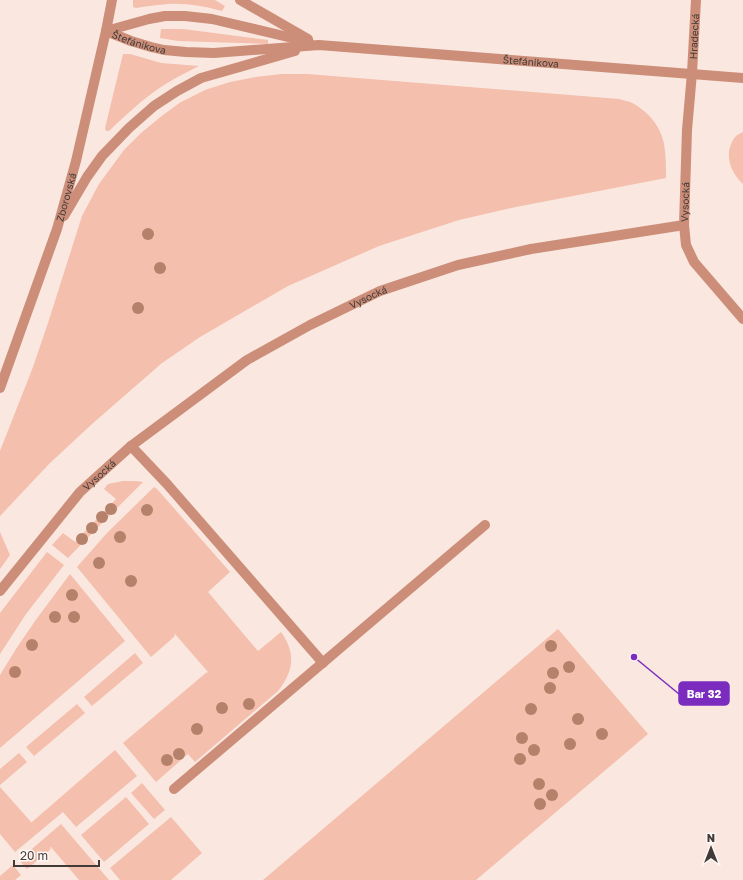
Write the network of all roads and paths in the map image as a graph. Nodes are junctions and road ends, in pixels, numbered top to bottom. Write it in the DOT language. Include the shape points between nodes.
graph roads {
  1 [pos="112,0"];
  2 [pos="240,0"];
  3 [pos="696,0"];
  4 [pos="106,31"];
  5 [pos="319,45"];
  6 [pos="692,74"];
  7 [pos="743,78"];
  8 [pos="684,225"];
  9 [pos="57,229"];
  10 [pos="743,319"];
  11 [pos="0,388"];
  12 [pos="131,446"];
  13 [pos="486,525"];
  14 [pos="0,590"];
  15 [pos="323,663"];
  16 [pos="174,789"];
  1 -- 4 [label="street, Zborovská"];
  2 -- 5 [label="street"];
  3 -- 6 [label="street, Hradecká"];
  4 -- 5 [label="street, Štefánikova" via="150,47 186,52 214,53"];
  4 -- 5 [label="street, Štefánikova" via="165,16 186,16 212,19"];
  4 -- 9 [label="street, Zborovská" via="76,161"];
  5 -- 6 [label="street, Štefánikova"];
  5 -- 9 [label="street, Štefánikova" via="201,78 154,106 102,156"];
  6 -- 7 [label="street, Štefánikova"];
  6 -- 8 [label="street, Vysocká" via="687,130"];
  8 -- 10 [label="street" via="686,245 694,262"];
  8 -- 12 [label="street, Vysocká" via="531,249 458,265 380,291 310,325 247,360"];
  9 -- 11 [label="street, Zborovská"];
  12 -- 14 [label="street, Vysocká" via="80,492"];
  12 -- 15 [label="street"];
  13 -- 15 [label="street"];
  15 -- 16 [label="street"];
}
